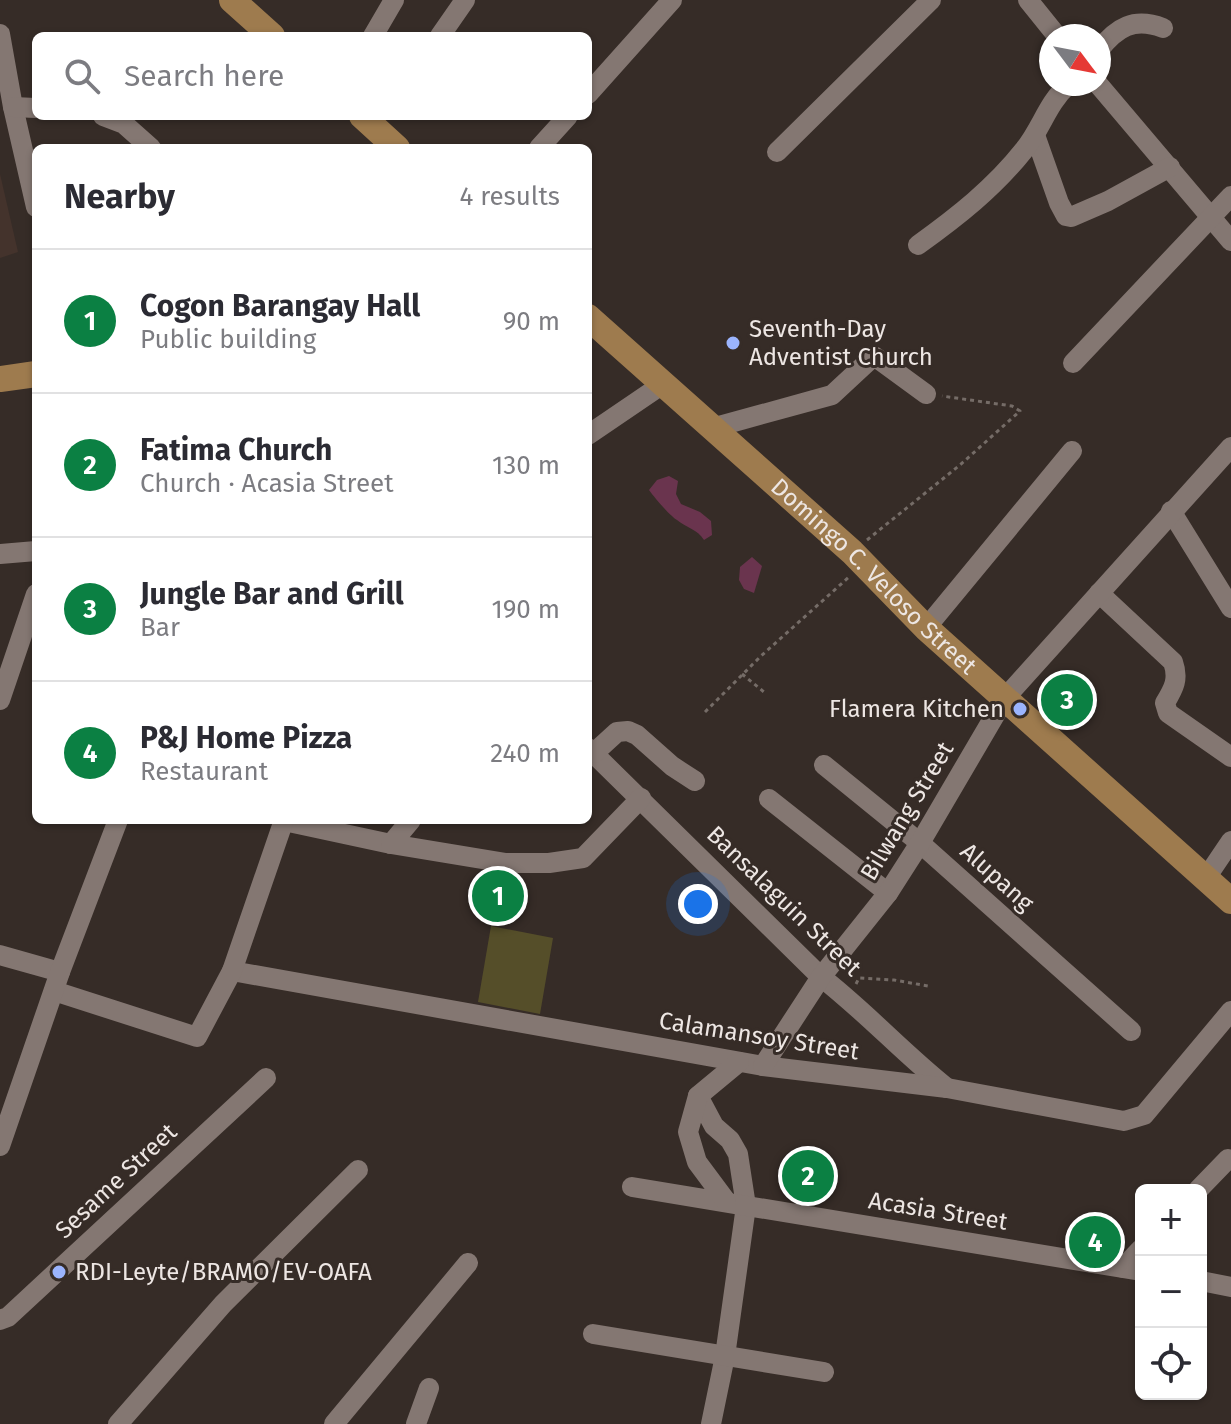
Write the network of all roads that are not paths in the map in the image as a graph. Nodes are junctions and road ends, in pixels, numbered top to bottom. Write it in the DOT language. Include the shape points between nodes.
graph roads {
  1 [pos="232,0"];
  2 [pos="394,0"];
  3 [pos="465,0"];
  4 [pos="672,0"];
  5 [pos="931,0"];
  6 [pos="1028,0"];
  7 [pos="1047,24"];
  8 [pos="1163,28"];
  9 [pos="268,32"];
  10 [pos="375,32"];
  11 [pos="443,32"];
  12 [pos="0,34"];
  13 [pos="1111,37"];
  14 [pos="592,90"];
  15 [pos="1058,96"];
  16 [pos="1108,96"];
  17 [pos="13,107"];
  18 [pos="32,108"];
  19 [pos="114,120"];
  20 [pos="374,120"];
  21 [pos="564,120"];
  22 [pos="1035,135"];
  23 [pos="146,144"];
  24 [pos="394,144"];
  25 [pos="543,144"];
  26 [pos="777,152"];
  27 [pos="1170,167"];
  28 [pos="32,190"];
  29 [pos="1231,196"];
  30 [pos="1212,218"];
  31 [pos="1231,241"];
  32 [pos="918,245"];
  33 [pos="592,321"];
  34 [pos="1073,363"];
  35 [pos="32,375"];
  36 [pos="0,379"];
  37 [pos="663,384"];
  38 [pos="926,394"];
  39 [pos="712,428"];
  40 [pos="592,432"];
  41 [pos="1231,447"];
  42 [pos="1072,451"];
  43 [pos="1171,511"];
  44 [pos="32,551"];
  45 [pos="0,554"];
  46 [pos="1099,593"];
  47 [pos="32,606"];
  48 [pos="1231,608"];
  49 [pos="926,628"];
  50 [pos="1005,698"];
  51 [pos="0,700"];
  52 [pos="592,749"];
  53 [pos="592,751"];
  54 [pos="1231,757"];
  55 [pos="824,765"];
  56 [pos="695,781"];
  57 [pos="641,798"];
  58 [pos="769,799"];
  59 [pos="116,824"];
  60 [pos="283,824"];
  61 [pos="302,824"];
  62 [pos="408,824"];
  63 [pos="1231,841"];
  64 [pos="920,843"];
  65 [pos="391,844"];
  66 [pos="1206,878"];
  67 [pos="888,893"];
  68 [pos="1231,901"];
  69 [pos="0,955"];
  70 [pos="232,971"];
  71 [pos="821,977"];
  72 [pos="57,981"];
  73 [pos="1231,1011"];
  74 [pos="1131,1031"];
  75 [pos="739,1062"];
  76 [pos="763,1066"];
  77 [pos="266,1078"];
  78 [pos="947,1088"];
  79 [pos="698,1096"];
  80 [pos="0,1146"];
  81 [pos="1228,1159"];
  82 [pos="358,1170"];
  83 [pos="1204,1184"];
  84 [pos="632,1187"];
  85 [pos="736,1204"];
  86 [pos="468,1263"];
  87 [pos="1132,1269"];
  88 [pos="1207,1282"];
  89 [pos="1231,1287"];
  90 [pos="0,1320"];
  91 [pos="593,1334"];
  92 [pos="725,1356"];
  93 [pos="824,1372"];
  94 [pos="429,1388"];
  95 [pos="118,1424"];
  96 [pos="334,1424"];
  97 [pos="416,1424"];
  98 [pos="711,1424"];
  1 -- 9 [label="main road"];
  2 -- 10 [label="street"];
  3 -- 11 [label="street"];
  4 -- 14 [label="street"];
  5 -- 26 [label="street"];
  6 -- 7 [label="street"];
  8 -- 13 [label="street" via="1134,22"];
  12 -- 17 [label="street"];
  15 -- 22 [label="street"];
  16 -- 27 [label="street"];
  17 -- 18 [label="street"];
  17 -- 28 [label="street"];
  19 -- 23 [label="street"];
  20 -- 24 [label="main road"];
  21 -- 25 [label="street"];
  22 -- 27 [label="street" via="1066,216 1108,201"];
  22 -- 32 [label="street" via="969,208"];
  27 -- 30 [label="street"];
  29 -- 30 [label="street"];
  30 -- 31 [label="street"];
  30 -- 34 [label="street"];
  33 -- 37 [label="main road, Domingo C. Veloso Street"];
  35 -- 36 [label="main road"];
  37 -- 39 [label="main road, Domingo C. Veloso Street"];
  37 -- 40 [label="street"];
  38 -- 39 [label="street" via="874,356 832,395"];
  39 -- 49 [label="main road, Domingo C. Veloso Street" via="858,558"];
  41 -- 43 [label="street, Bilwang Street"];
  42 -- 49 [label="street"];
  43 -- 46 [label="street, Bilwang Street"];
  43 -- 48 [label="street"];
  44 -- 45 [label="street"];
  46 -- 50 [label="street, Bilwang Street"];
  46 -- 54 [label="street" via="1173,662 1177,675 1165,703 1168,713"];
  47 -- 51 [label="street"];
  49 -- 50 [label="main road, Domingo C. Veloso Street"];
  50 -- 64 [label="street, Bilwang Street"];
  50 -- 66 [label="main road, Domingo C. Veloso Street"];
  52 -- 56 [label="street" via="617,732 628,731"];
  53 -- 57 [label="street, Bansalaguin Street"];
  55 -- 64 [label="street, Alupang"];
  57 -- 65 [label="street" via="583,858 506,863"];
  57 -- 71 [label="street, Bansalaguin Street"];
  58 -- 67 [label="street"];
  59 -- 72 [label="street"];
  60 -- 70 [label="street"];
  61 -- 65 [label="street"];
  62 -- 65 [label="street"];
  63 -- 66 [label="street"];
  64 -- 67 [label="street, Bilwang Street"];
  64 -- 74 [label="street, Alupang"];
  66 -- 68 [label="main road, Domingo C. Veloso Street"];
  67 -- 71 [label="street, Bilwang Street"];
  69 -- 72 [label="street"];
  70 -- 72 [label="street" via="197,1037"];
  70 -- 75 [label="street, Calamansoy Street"];
  71 -- 76 [label="street, Bilwang Street"];
  71 -- 78 [label="street, Bansalaguin Street"];
  72 -- 80 [label="street"];
  73 -- 78 [label="street, Calamansoy Street" via="1144,1115 1124,1121"];
  75 -- 76 [label="street, Calamansoy Street"];
  75 -- 79 [label="street"];
  76 -- 78 [label="street, Calamansoy Street"];
  77 -- 90 [label="street, Sesame Street"];
  79 -- 85 [label="street" via="738,1154"];
  79 -- 85 [label="street" via="688,1132 697,1162"];
  81 -- 83 [label="street"];
  82 -- 95 [label="street" via="223,1304"];
  84 -- 85 [label="street, Acasia Street"];
  85 -- 87 [label="street, Acasia Street"];
  85 -- 92 [label="street"];
  86 -- 96 [label="street"];
  88 -- 89 [label="street"];
  91 -- 92 [label="street"];
  92 -- 93 [label="street"];
  92 -- 98 [label="street"];
  94 -- 97 [label="street"];
}
